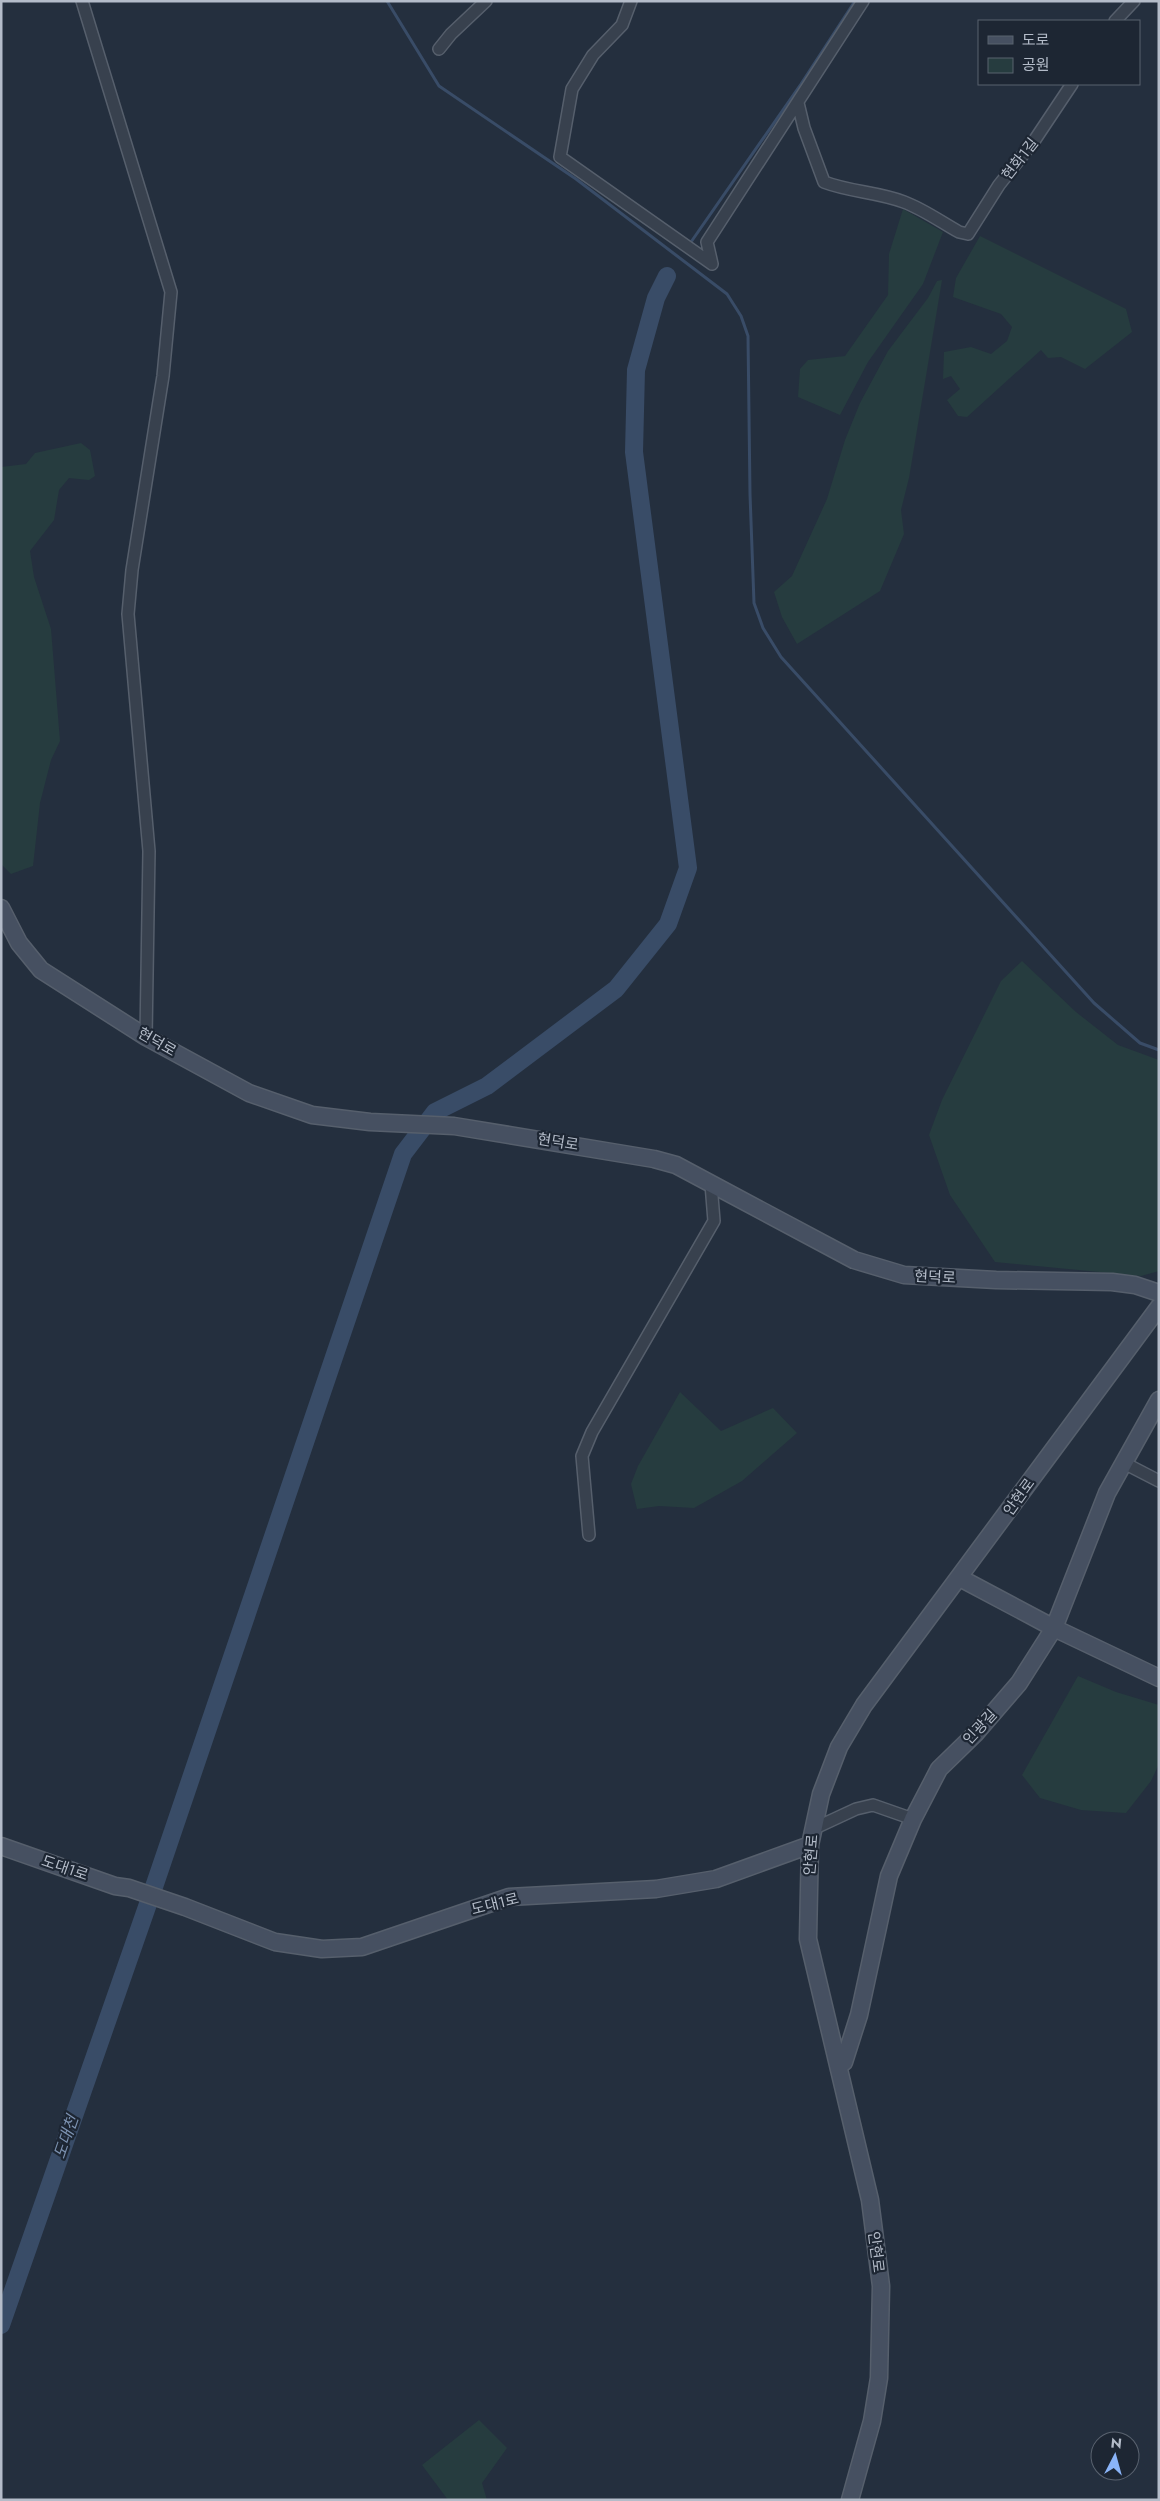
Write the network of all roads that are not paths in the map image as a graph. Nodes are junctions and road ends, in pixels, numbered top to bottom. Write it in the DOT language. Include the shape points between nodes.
graph roads {
  1 [pos="82,1"];
  2 [pos="486,1"];
  3 [pos="631,1"];
  4 [pos="863,1"];
  5 [pos="1134,1"];
  6 [pos="1116,20"];
  7 [pos="439,49"];
  8 [pos="1071,85"];
  9 [pos="798,103"];
  10 [pos="1,908"];
  11 [pos="146,1037"];
  12 [pos="711,1184"];
  13 [pos="1159,1293"];
  14 [pos="1159,1307"];
  15 [pos="1159,1400"];
  16 [pos="1124,1463"];
  17 [pos="1159,1481"];
  18 [pos="589,1535"];
  19 [pos="960,1578"];
  20 [pos="1054,1628"];
  21 [pos="1159,1678"];
  22 [pos="913,1819"];
  23 [pos="812,1837"];
  24 [pos="1,1846"];
  25 [pos="840,2066"];
  26 [pos="850,2500"];
  1 -- 11 [label="street" via="171,292 164,376 132,570 128,614 149,851"];
  2 -- 7 [label="street"];
  3 -- 9 [label="street" via="622,25 593,55 572,89 560,157 712,264 707,242"];
  4 -- 9 [label="street"];
  5 -- 6 [label="street"];
  8 -- 9 [label="street, 현화1길" via="968,234 906,202 880,194 842,189 824,182"];
  10 -- 11 [label="street, 현덕로" via="19,944 41,970"];
  11 -- 12 [label="street, 현덕로" via="249,1093 293,1110 338,1119 454,1126 631,1154 676,1166"];
  12 -- 13 [label="street, 현덕로" via="854,1260 904,1275 1112,1282"];
  12 -- 18 [label="street" via="714,1221 592,1432 582,1456"];
  14 -- 19 [label="street, 안현로"];
  15 -- 16 [label="street, 인광길"];
  16 -- 17 [label="street"];
  16 -- 20 [label="street, 인광길" via="1107,1493"];
  19 -- 20 [label="street"];
  19 -- 23 [label="street, 안현로" via="864,1706 840,1747 821,1794"];
  20 -- 21 [label="street"];
  20 -- 22 [label="street, 인광길" via="1019,1684 939,1769"];
  22 -- 23 [label="street" via="873,1806 856,1809"];
  22 -- 25 [label="street, 인광길" via="889,1876 859,2015"];
  23 -- 24 [label="street, 도대1로" via="716,1879 656,1889 509,1897 362,1946 322,1948 275,1942 185,1906 115,1886"];
  23 -- 25 [label="street, 안현로" via="808,1939"];
  25 -- 26 [label="street, 안현로" via="870,2200 881,2286 879,2378 872,2421"];
}
